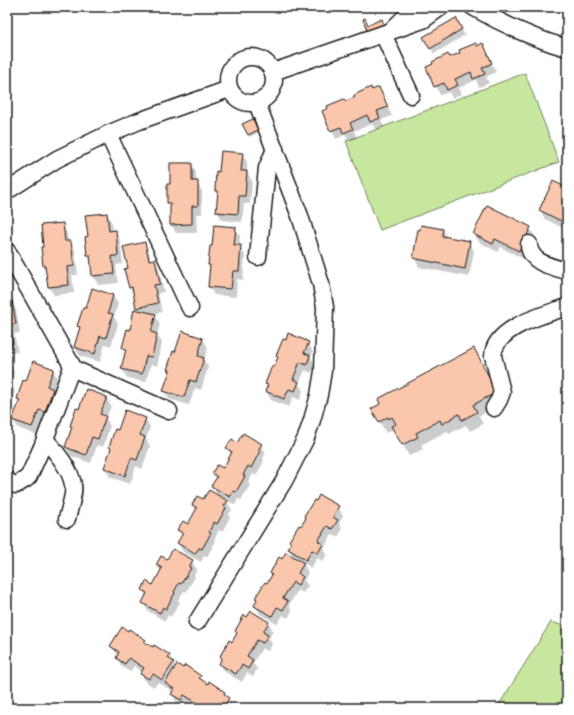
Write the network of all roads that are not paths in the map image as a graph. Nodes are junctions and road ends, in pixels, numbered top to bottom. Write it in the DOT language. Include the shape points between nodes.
graph roads {
  1 [pos="415,7"];
  2 [pos="441,7"];
  3 [pos="473,7"];
  4 [pos="387,33"];
  5 [pos="567,48"];
  6 [pos="273,72"];
  7 [pos="229,88"];
  8 [pos="411,95"];
  9 [pos="257,103"];
  10 [pos="108,134"];
  11 [pos="275,149"];
  12 [pos="7,191"];
  13 [pos="529,244"];
  14 [pos="7,251"];
  15 [pos="258,257"];
  16 [pos="567,271"];
  17 [pos="567,307"];
  18 [pos="190,308"];
  19 [pos="72,367"];
  20 [pos="494,408"];
  21 [pos="169,411"];
  22 [pos="45,439"];
  23 [pos="7,480"];
  24 [pos="68,519"];
  25 [pos="197,622"];
  1 -- 4 [label="street"];
  2 -- 4 [label="street" via="422,20"];
  3 -- 5 [label="street" via="500,23 538,40"];
  4 -- 6 [label="street"];
  4 -- 8 [label="street"];
  6 -- 7 [label="street" via="263,60 247,57 236,63 229,72"];
  6 -- 9 [label="street" via="274,87 264,100"];
  7 -- 9 [label="street" via="232,95 244,103"];
  7 -- 10 [label="street"];
  9 -- 11 [label="street"];
  10 -- 12 [label="street" via="56,159"];
  10 -- 18 [label="street"];
  11 -- 15 [label="street" via="266,168"];
  11 -- 25 [label="street" via="300,216 321,284 324,307 323,371 319,395 306,438 284,481"];
  13 -- 16 [label="street" via="529,250 535,258"];
  14 -- 19 [label="street"];
  17 -- 20 [label="street" via="525,323 501,337 493,350 502,392"];
  19 -- 21 [label="street" via="78,372"];
  19 -- 22 [label="street"];
  22 -- 23 [label="street" via="29,476 16,485"];
  22 -- 24 [label="street" via="70,474 74,486"];
}
